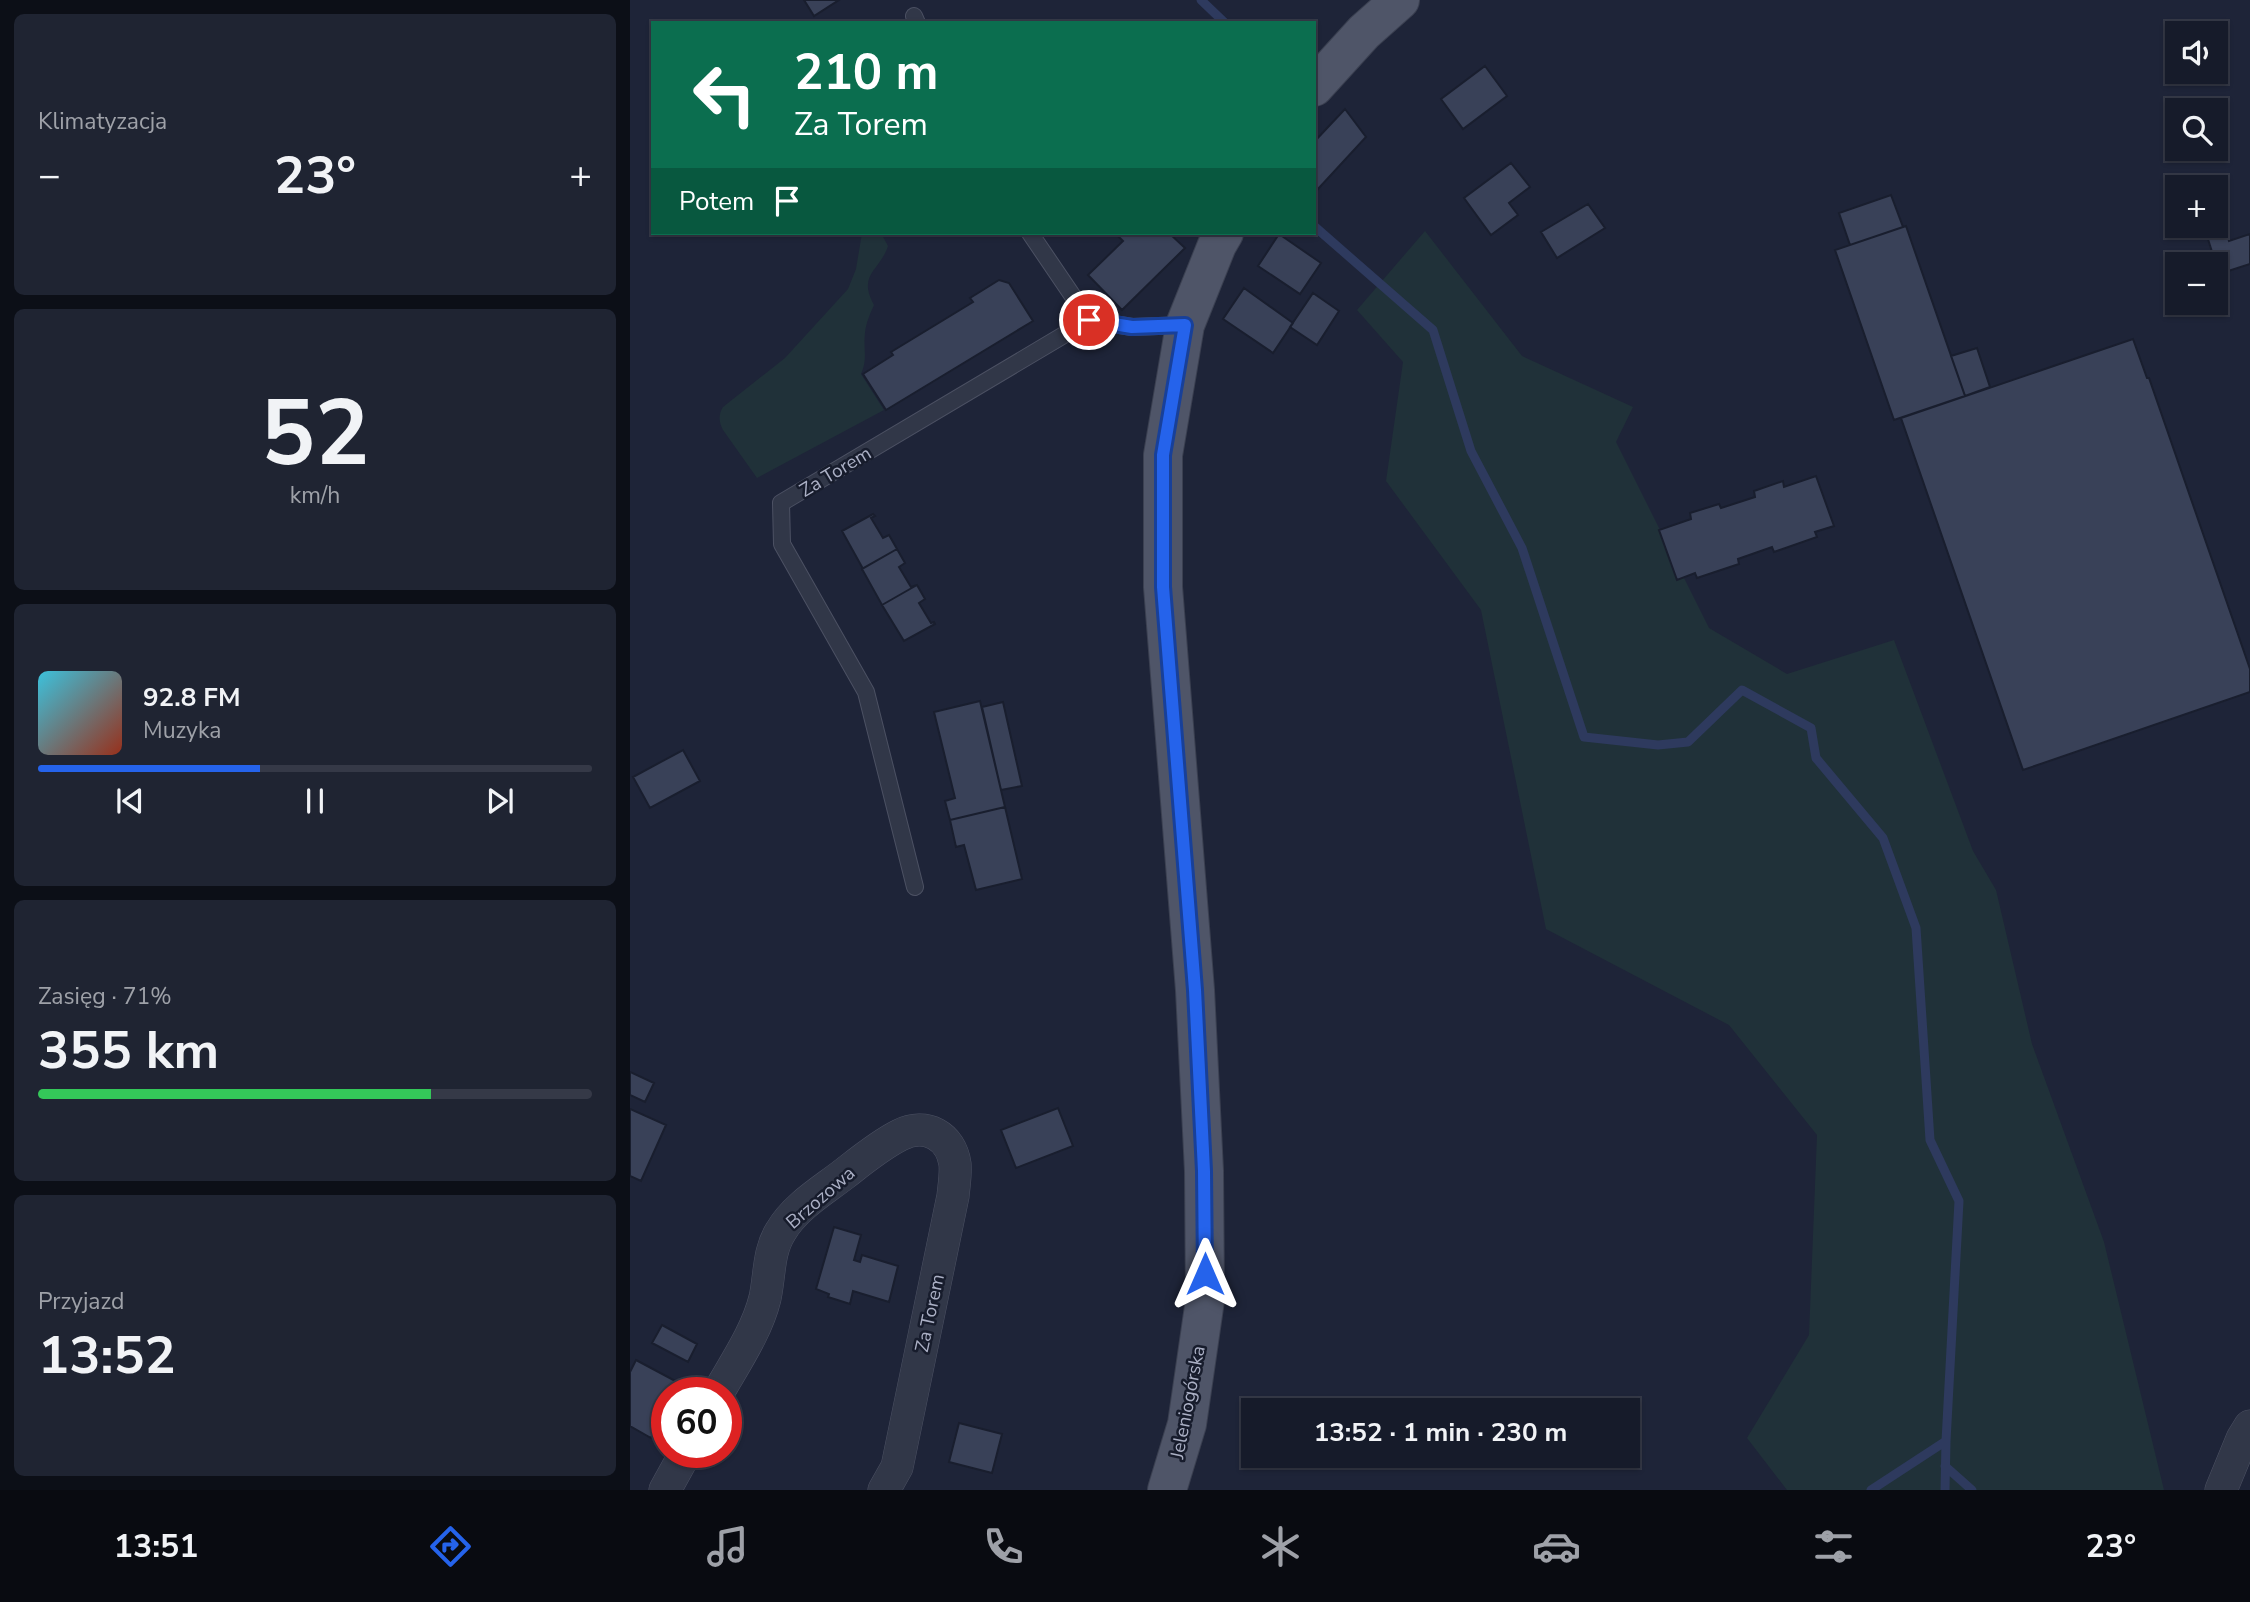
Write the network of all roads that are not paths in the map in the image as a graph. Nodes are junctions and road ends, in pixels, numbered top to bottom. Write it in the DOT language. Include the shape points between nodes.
graph roads {
  1 [pos="1400,0"];
  2 [pos="1316,85"];
  3 [pos="1031,235"];
  4 [pos="1223,235"];
  5 [pos="1089,320"];
  6 [pos="1185,325"];
  7 [pos="915,887"];
  8 [pos="940,1135"];
  9 [pos="727,1377"];
  10 [pos="2250,1426"];
  11 [pos="677,1468"];
  12 [pos="665,1490"];
  13 [pos="884,1490"];
  14 [pos="1167,1490"];
  15 [pos="2221,1490"];
  1 -- 2 [label="main road"];
  3 -- 5 [label="lane"];
  4 -- 6 [label="main road, Jeleniogórska"];
  5 -- 6 [label="lane" via="1132,327"];
  5 -- 7 [label="lane, Za Torem" via="781,503 782,544 866,692"];
  6 -- 14 [label="main road, Jeleniogórska" via="1163,455 1163,587 1195,990 1205,1300 1187,1424"];
  8 -- 9 [label="street, Brzozowa" via="920,1129 900,1135 793,1215 771,1251 757,1322"];
  8 -- 13 [label="street, Za Torem" via="954,1161 953,1196 897,1467"];
  10 -- 15 [label="street"];
  11 -- 12 [label="street"];
}
